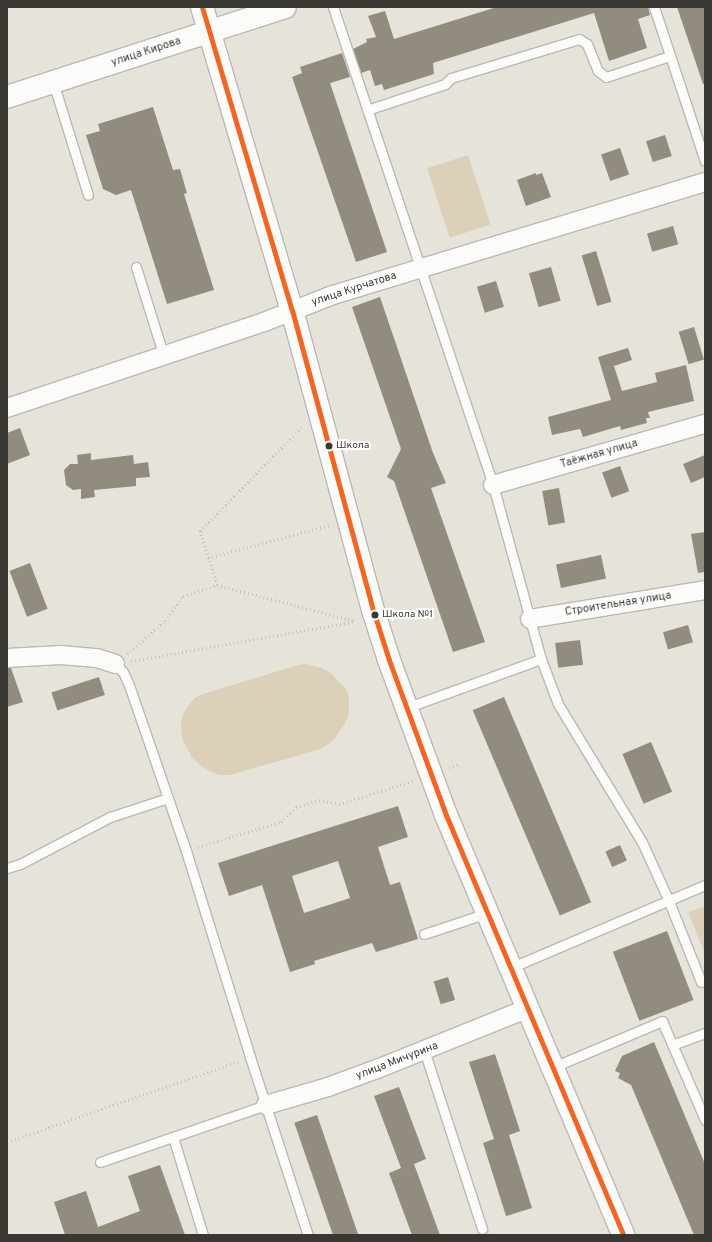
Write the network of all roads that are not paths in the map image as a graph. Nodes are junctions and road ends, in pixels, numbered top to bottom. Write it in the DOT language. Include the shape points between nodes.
graph roads {
  1 [pos="202,7"];
  2 [pos="285,7"];
  3 [pos="333,7"];
  4 [pos="654,7"];
  5 [pos="210,31"];
  6 [pos="670,56"];
  7 [pos="52,82"];
  8 [pos="7,97"];
  9 [pos="367,110"];
  10 [pos="705,161"];
  11 [pos="705,182"];
  12 [pos="88,195"];
  13 [pos="136,267"];
  14 [pos="421,268"];
  15 [pos="292,310"];
  16 [pos="164,356"];
  17 [pos="7,408"];
  18 [pos="705,424"];
  19 [pos="493,485"];
  20 [pos="705,590"];
  21 [pos="530,619"];
  22 [pos="7,658"];
  23 [pos="541,659"];
  24 [pos="115,664"];
  25 [pos="406,708"];
  26 [pos="168,798"];
  27 [pos="7,868"];
  28 [pos="705,885"];
  29 [pos="668,899"];
  30 [pos="487,913"];
  31 [pos="424,934"];
  32 [pos="510,968"];
  33 [pos="705,980"];
  34 [pos="526,1009"];
  35 [pos="705,1033"];
  36 [pos="672,1045"];
  37 [pos="424,1050"];
  38 [pos="552,1068"];
  39 [pos="266,1105"];
  40 [pos="705,1120"];
  41 [pos="172,1137"];
  42 [pos="100,1162"];
  43 [pos="482,1228"];
  44 [pos="203,1235"];
  45 [pos="308,1235"];
  46 [pos="623,1235"];
  1 -- 5 [label="main road"];
  2 -- 5 [label="main road, улица Кирова"];
  3 -- 9 [label="lane"];
  4 -- 6 [label="lane"];
  5 -- 7 [label="main road, улица Кирова"];
  5 -- 15 [label="main road"];
  6 -- 9 [label="lane" via="606,77 598,71 587,44 579,38 451,78 445,84"];
  6 -- 10 [label="lane"];
  7 -- 8 [label="main road, улица Кирова"];
  7 -- 12 [label="lane"];
  9 -- 14 [label="lane"];
  11 -- 14 [label="street, улица Курчатова"];
  13 -- 16 [label="lane"];
  14 -- 15 [label="street, улица Курчатова"];
  14 -- 19 [label="lane"];
  15 -- 16 [label="street, улица Курчатова"];
  15 -- 25 [label="main road" via="374,613"];
  16 -- 17 [label="street, улица Курчатова"];
  18 -- 19 [label="street, Таёжная улица"];
  19 -- 21 [label="lane"];
  20 -- 21 [label="street, Строительная улица"];
  21 -- 23 [label="lane"];
  22 -- 24 [label="street" via="62,655 97,658"];
  23 -- 25 [label="lane"];
  23 -- 29 [label="lane" via="558,704 642,842"];
  24 -- 26 [label="lane" via="123,672 129,685"];
  25 -- 30 [label="main road" via="435,788"];
  26 -- 27 [label="lane" via="110,818 20,864"];
  26 -- 39 [label="lane"];
  28 -- 29 [label="lane"];
  29 -- 32 [label="lane"];
  29 -- 33 [label="lane" via="702,982"];
  30 -- 31 [label="lane"];
  30 -- 32 [label="main road"];
  32 -- 34 [label="main road"];
  34 -- 37 [label="street, улица Мичурина"];
  34 -- 38 [label="main road"];
  35 -- 36 [label="lane"];
  36 -- 38 [label="lane" via="662,1021"];
  36 -- 40 [label="lane"];
  37 -- 39 [label="street, улица Мичурина" via="328,1087"];
  37 -- 43 [label="lane"];
  38 -- 46 [label="main road"];
  39 -- 41 [label="lane"];
  39 -- 45 [label="lane"];
  41 -- 42 [label="lane"];
  41 -- 44 [label="lane"];
}
